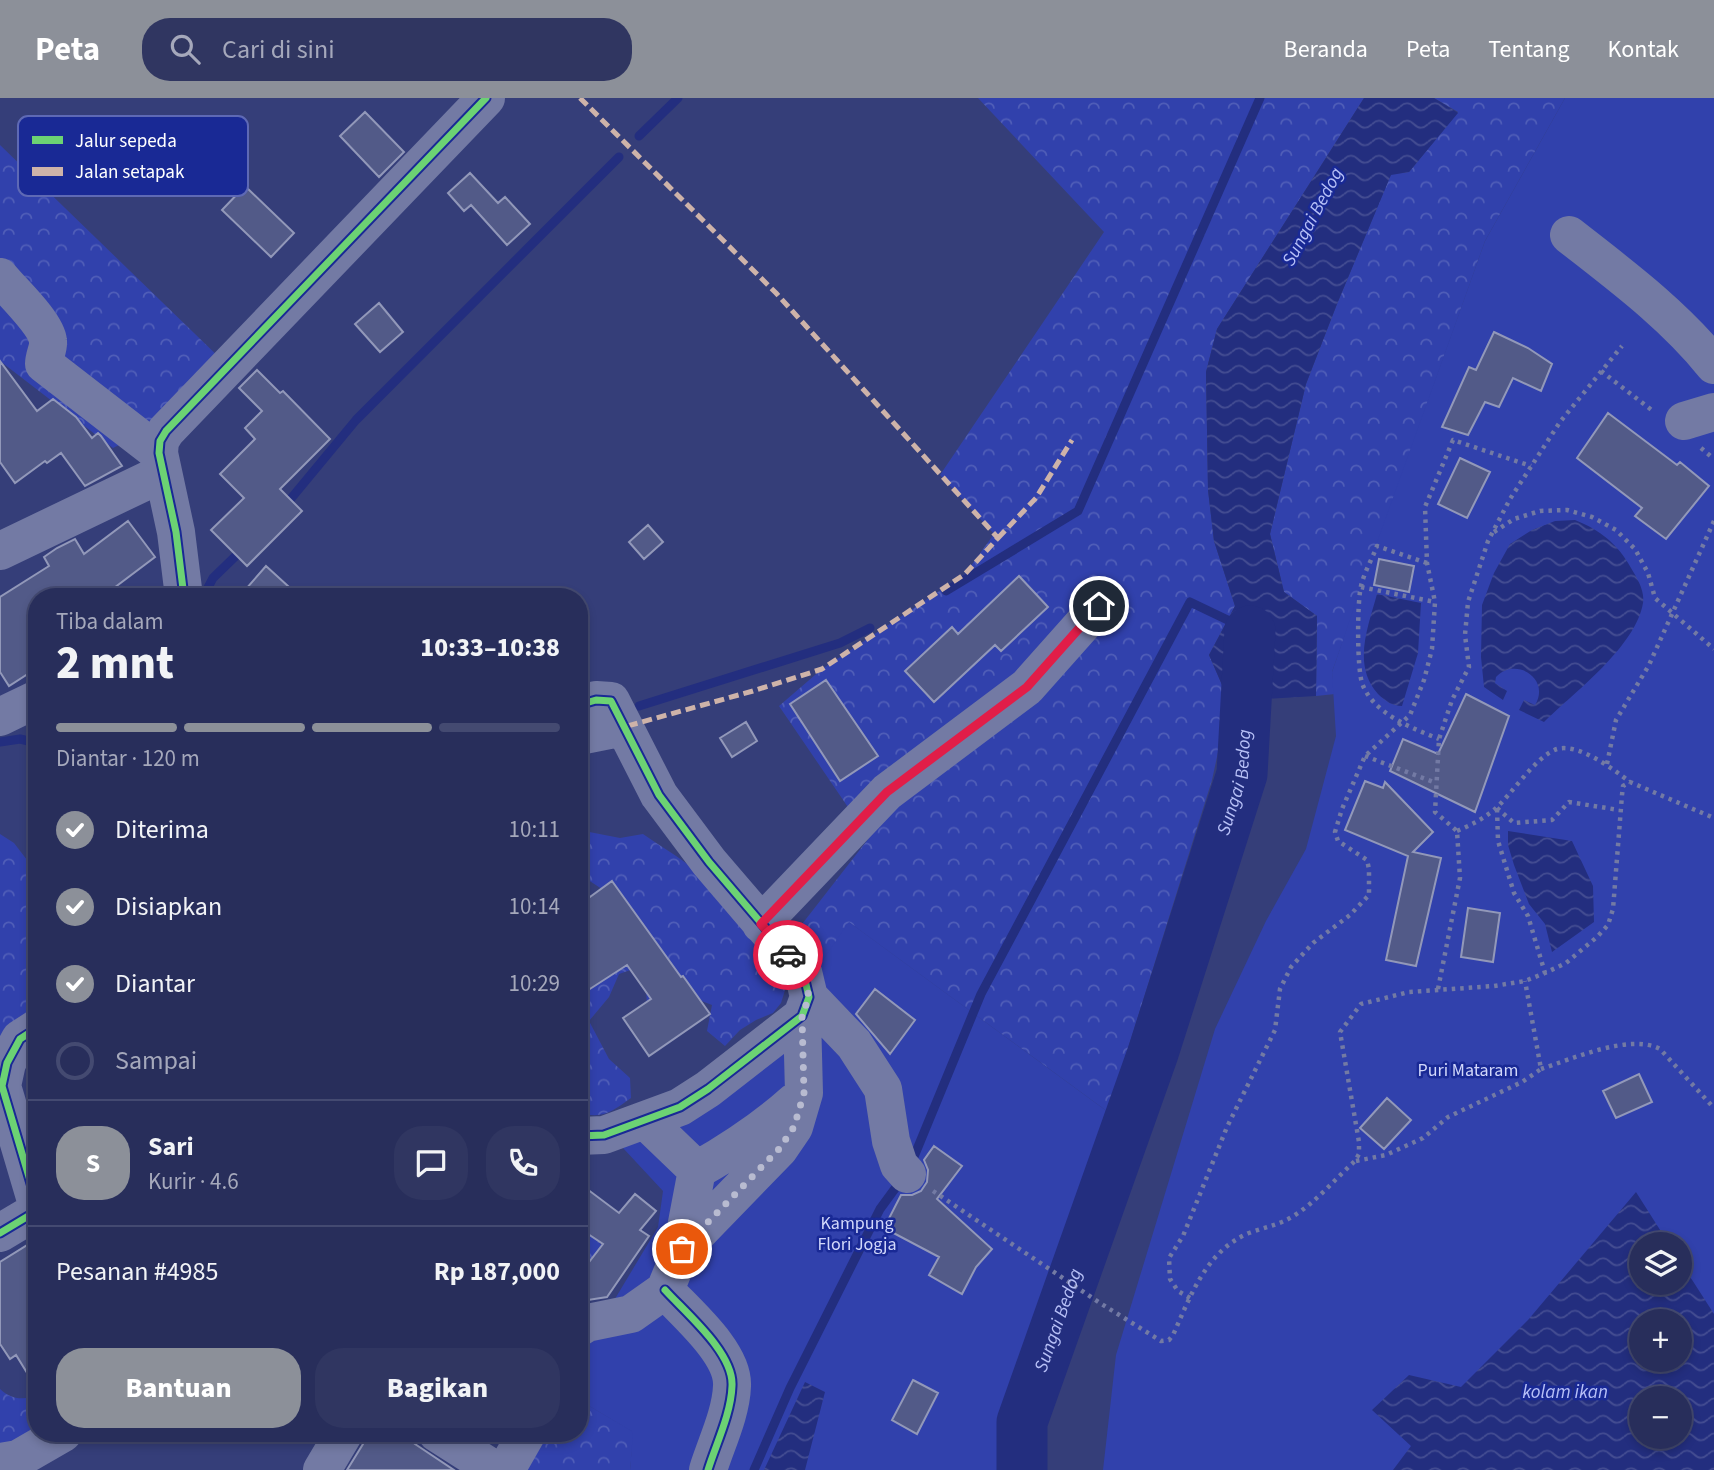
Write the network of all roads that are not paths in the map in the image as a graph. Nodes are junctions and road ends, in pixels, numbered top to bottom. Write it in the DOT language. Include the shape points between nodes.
graph roads {
  1 [pos="486,98"];
  2 [pos="1569,235"];
  3 [pos="0,277"];
  4 [pos="1714,365"];
  5 [pos="161,463"];
  6 [pos="0,551"];
  7 [pos="183,588"];
  8 [pos="1099,606"];
  9 [pos="588,702"];
  10 [pos="28,703"];
  11 [pos="0,717"];
  12 [pos="624,727"];
  13 [pos="588,734"];
  14 [pos="761,924"];
  15 [pos="805,1007"];
  16 [pos="28,1034"];
  17 [pos="804,1093"];
  18 [pos="646,1121"];
  19 [pos="588,1136"];
  20 [pos="697,1170"];
  21 [pos="28,1174"];
  22 [pos="907,1174"];
  23 [pos="28,1216"];
  24 [pos="0,1233"];
  25 [pos="682,1249"];
  26 [pos="665,1290"];
  27 [pos="588,1323"];
  28 [pos="47,1442"];
  29 [pos="338,1442"];
  30 [pos="452,1442"];
  31 [pos="522,1442"];
  32 [pos="0,1462"];
  33 [pos="321,1470"];
  34 [pos="495,1470"];
  35 [pos="506,1470"];
  36 [pos="708,1470"];
  1 -- 5 [label="street" via="166,431 160,441"];
  2 -- 4 [label="street" via="1636,286"];
  3 -- 5 [label="street" via="46,335 49,344 44,363"];
  5 -- 6 [label="street"];
  5 -- 7 [label="street"];
  8 -- 14 [label="street" via="1027,687 887,792"];
  9 -- 12 [label="street" via="611,701"];
  10 -- 11 [label="street"];
  12 -- 13 [label="street"];
  12 -- 14 [label="street" via="659,795"];
  14 -- 15 [label="street" via="803,972"];
  15 -- 17 [label="street"];
  15 -- 18 [label="street" via="708,1089"];
  15 -- 22 [label="street" via="854,1044 883,1089 891,1142"];
  16 -- 21 [label="street" via="6,1063 2,1086"];
  17 -- 20 [label="street" via="769,1125"];
  17 -- 25 [label="street" via="794,1127 779,1149"];
  18 -- 19 [label="street"];
  18 -- 20 [label="street"];
  20 -- 25 [label="street"];
  23 -- 24 [label="street"];
  25 -- 26 [label="street"];
  26 -- 27 [label="street" via="631,1314"];
  26 -- 36 [label="street" via="725,1356 730,1370 733,1384"];
  28 -- 32 [label="street" via="18,1459"];
  29 -- 33 [label="street"];
  30 -- 34 [label="street"];
  31 -- 35 [label="street"];
}
